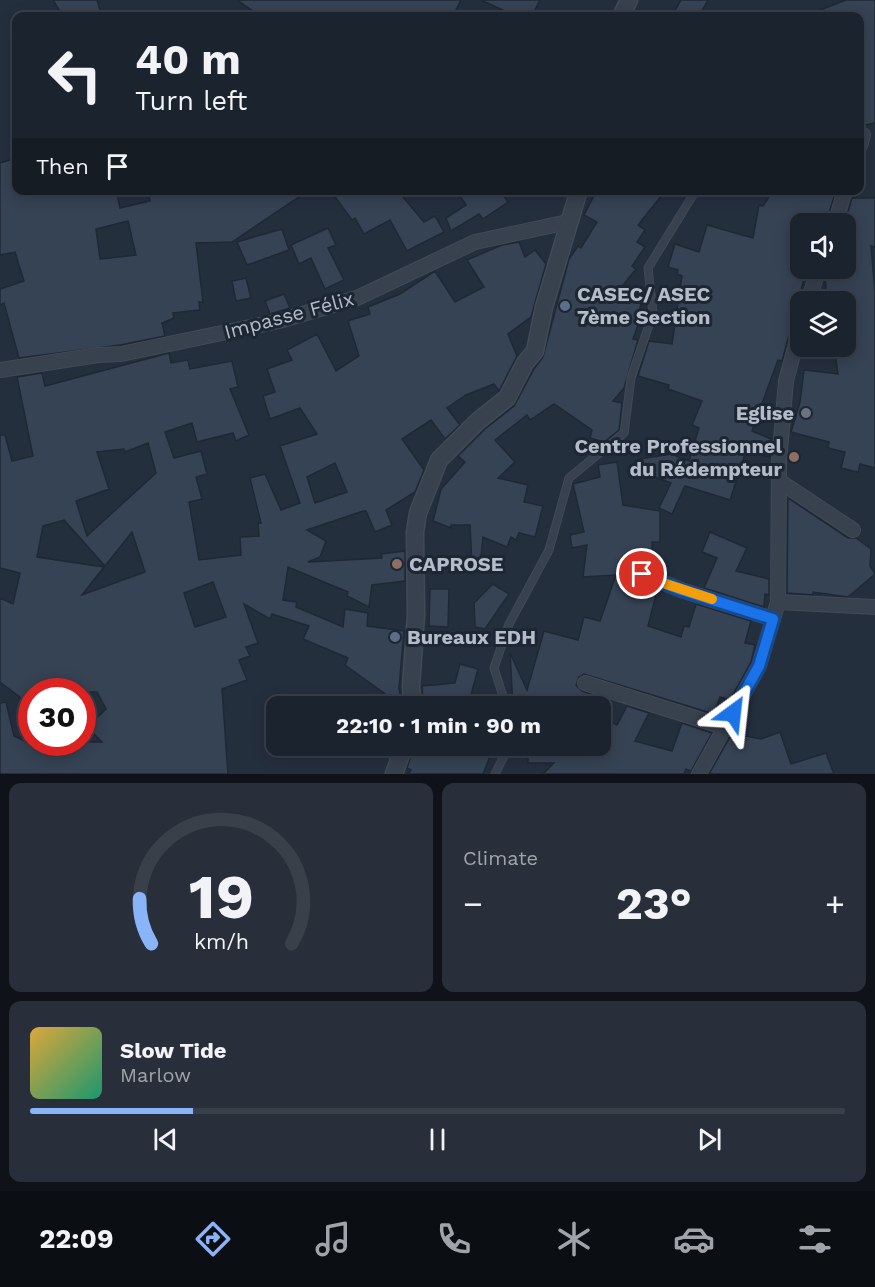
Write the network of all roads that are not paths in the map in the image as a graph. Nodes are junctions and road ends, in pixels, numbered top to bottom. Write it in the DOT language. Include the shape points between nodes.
graph roads {
  1 [pos="577,195"];
  2 [pos="693,195"];
  3 [pos="844,195"];
  4 [pos="838,213"];
  5 [pos="568,222"];
  6 [pos="792,357"];
  7 [pos="0,370"];
  8 [pos="779,481"];
  9 [pos="853,530"];
  10 [pos="642,574"];
  11 [pos="778,602"];
  12 [pos="875,607"];
  13 [pos="773,619"];
  14 [pos="585,683"];
  15 [pos="412,696"];
  16 [pos="503,696"];
  17 [pos="724,727"];
  18 [pos="400,756"];
  19 [pos="504,756"];
  20 [pos="394,774"];
  21 [pos="495,774"];
  22 [pos="699,774"];
  1 -- 5 [label="street"];
  2 -- 16 [label="lane" via="648,268 652,313 631,378 624,433 569,478 549,550 509,624 494,668"];
  3 -- 4 [label="street"];
  5 -- 7 [label="street, Impasse Félix" via="475,242 357,298 279,321 121,354"];
  5 -- 15 [label="street" via="535,351 507,398 439,460 418,513"];
  6 -- 8 [label="street" via="786,381"];
  8 -- 9 [label="street"];
  8 -- 11 [label="street"];
  10 -- 13 [label="street"];
  11 -- 12 [label="street"];
  11 -- 13 [label="street"];
  13 -- 17 [label="street" via="759,666"];
  14 -- 17 [label="street"];
  17 -- 22 [label="street"];
  18 -- 20 [label="street"];
  19 -- 21 [label="lane"];
}
